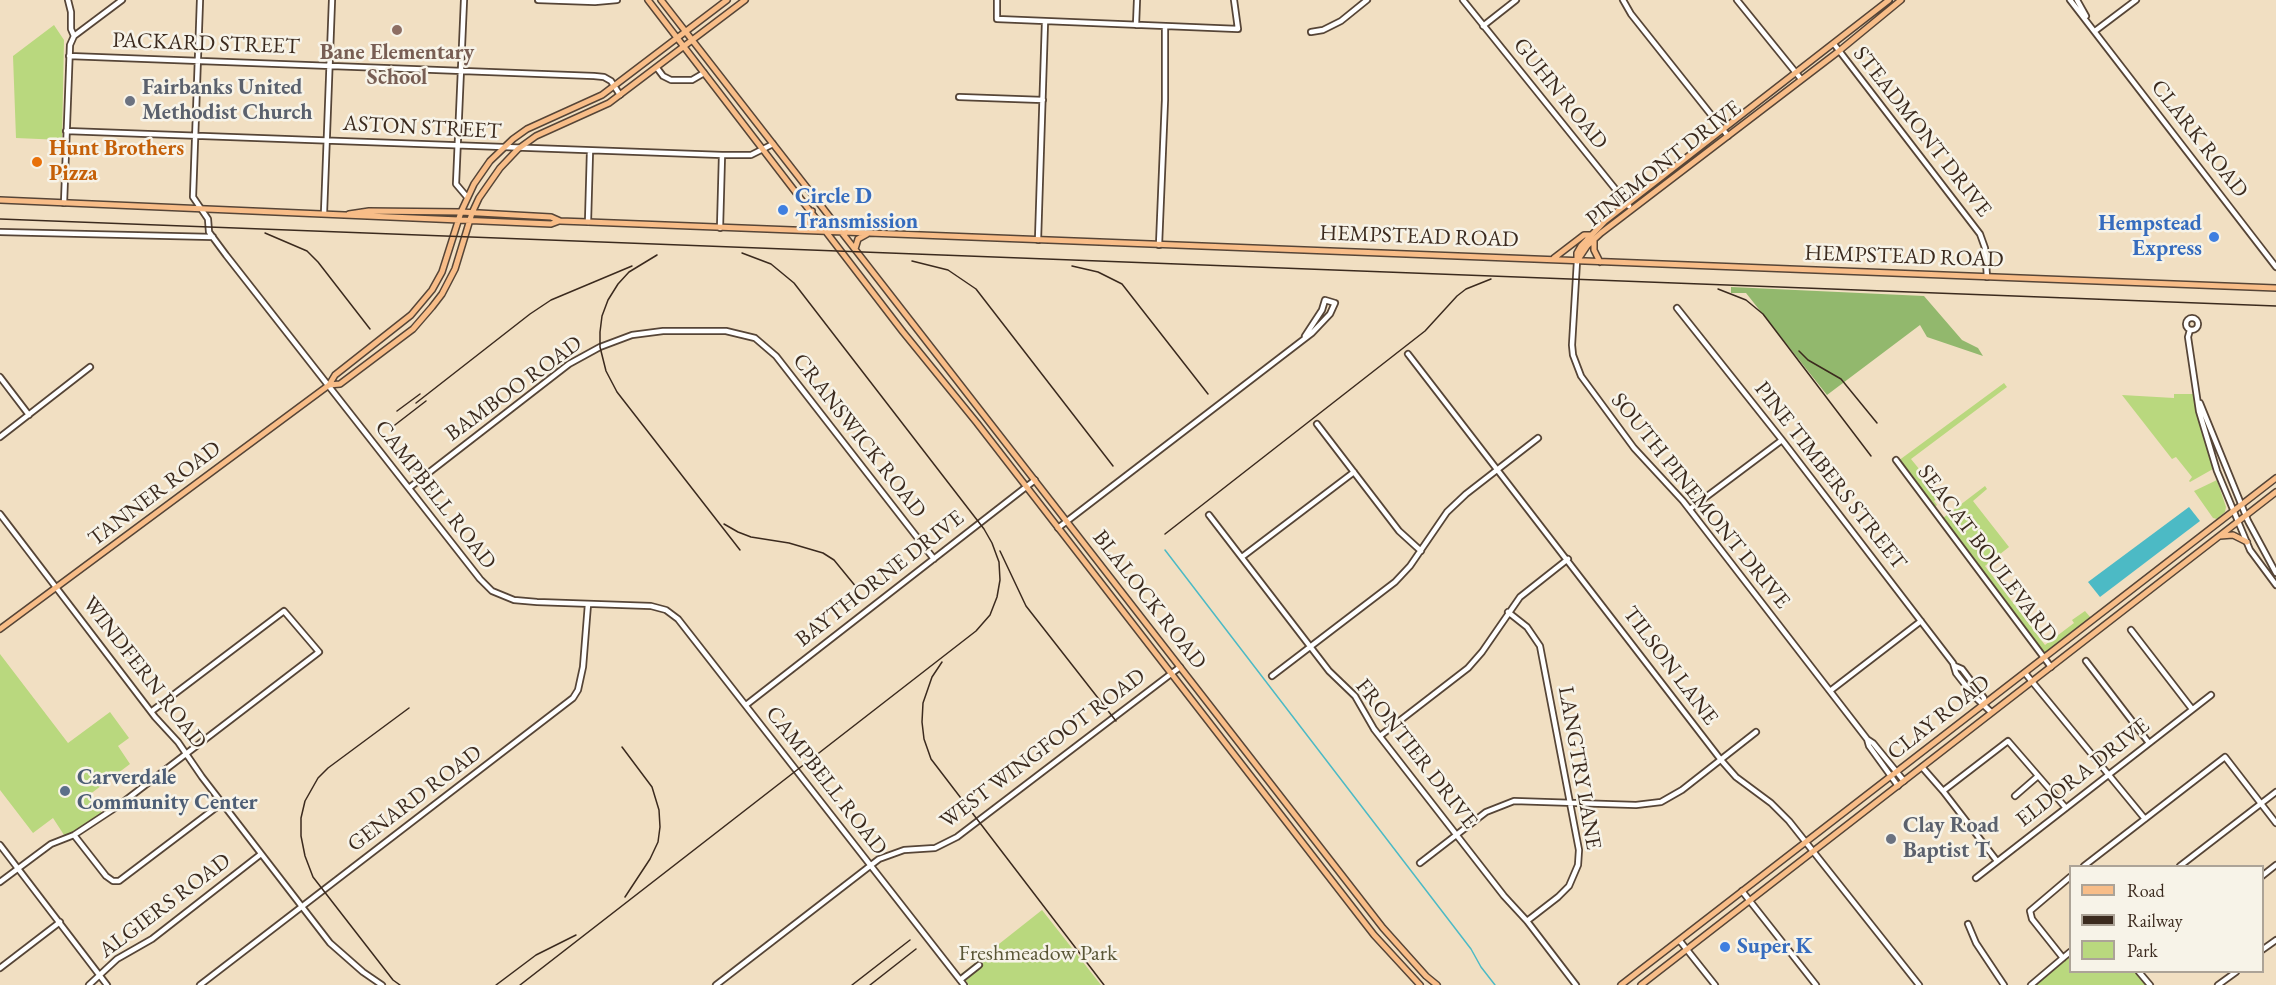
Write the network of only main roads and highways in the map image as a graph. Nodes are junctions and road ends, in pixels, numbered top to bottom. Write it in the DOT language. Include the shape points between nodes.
graph roads {
  1 [pos="648,0"];
  2 [pos="661,0"];
  3 [pos="727,0"];
  4 [pos="745,0"];
  5 [pos="1889,0"];
  6 [pos="1901,0"];
  7 [pos="686,32"];
  8 [pos="677,39"];
  9 [pos="692,41"];
  10 [pos="684,47"];
  11 [pos="704,73"];
  12 [pos="721,78"];
  13 [pos="561,113"];
  14 [pos="566,123"];
  15 [pos="0,201"];
  16 [pos="1630,206"];
  17 [pos="812,211"];
  18 [pos="461,212"];
  19 [pos="472,213"];
  20 [pos="391,214"];
  21 [pos="458,219"];
  22 [pos="529,219"];
  23 [pos="469,220"];
  24 [pos="799,230"];
  25 [pos="827,231"];
  26 [pos="841,231"];
  27 [pos="868,233"];
  28 [pos="1592,237"];
  29 [pos="855,249"];
  30 [pos="1552,259"];
  31 [pos="1577,261"];
  32 [pos="1600,262"];
  33 [pos="2276,288"];
  34 [pos="887,292"];
  35 [pos="877,299"];
  36 [pos="383,339"];
  37 [pos="389,347"];
  38 [pos="935,354"];
  39 [pos="926,361"];
  40 [pos="329,385"];
  41 [pos="986,416"];
  42 [pos="977,423"];
  43 [pos="2276,478"];
  44 [pos="2276,492"];
  45 [pos="2218,537"];
  46 [pos="2247,542"];
  47 [pos="2172,559"];
  48 [pos="2179,567"];
  49 [pos="1121,591"];
  50 [pos="1112,598"];
  51 [pos="2098,616"];
  52 [pos="2105,625"];
  53 [pos="0,629"];
  54 [pos="1220,717"];
  55 [pos="1210,724"];
  56 [pos="1261,771"];
  57 [pos="1252,777"];
  58 [pos="1302,824"];
  59 [pos="1293,831"];
  60 [pos="1344,879"];
  61 [pos="1336,885"];
  62 [pos="1383,928"];
  63 [pos="1374,934"];
  64 [pos="1426,976"];
  65 [pos="1418,984"];
  66 [pos="1437,985"];
  67 [pos="1621,985"];
  68 [pos="1641,985"];
  1 -- 8 [label="main road, BLALOCK ROAD"];
  2 -- 7 [label="main road, BLALOCK ROAD"];
  3 -- 7 [label="main road"];
  4 -- 9 [label="main road"];
  5 -- 16 [label="main road, PINEMONT DRIVE"];
  6 -- 16 [label="main road, PINEMONT DRIVE" via="1728,136"];
  7 -- 8 [label="main road"];
  7 -- 9 [label="main road, BLALOCK ROAD"];
  8 -- 10 [label="main road, BLALOCK ROAD"];
  8 -- 13 [label="main road" via="615,86"];
  9 -- 10 [label="main road"];
  9 -- 12 [label="main road, BLALOCK ROAD"];
  10 -- 11 [label="main road, BLALOCK ROAD"];
  10 -- 14 [label="main road" via="620,95"];
  11 -- 12 [label="main road"];
  11 -- 17 [label="main road, BLALOCK ROAD"];
  12 -- 26 [label="main road, BLALOCK ROAD"];
  13 -- 14 [label="main road"];
  13 -- 18 [label="main road" via="527,129 503,148 490,161"];
  14 -- 19 [label="main road" via="518,149 500,168"];
  15 -- 20 [label="main road, HEMPSTEAD ROAD" via="324,213 369,210"];
  16 -- 28 [label="main road, PINEMONT DRIVE"];
  17 -- 24 [label="main road"];
  17 -- 25 [label="main road, BLALOCK ROAD"];
  18 -- 19 [label="main road, HEMPSTEAD ROAD"];
  18 -- 20 [label="main road, HEMPSTEAD ROAD"];
  18 -- 21 [label="main road"];
  19 -- 22 [label="main road, HEMPSTEAD ROAD"];
  19 -- 23 [label="main road"];
  20 -- 21 [label="main road, HEMPSTEAD ROAD"];
  21 -- 23 [label="main road, HEMPSTEAD ROAD"];
  21 -- 36 [label="main road" via="442,272 432,290"];
  22 -- 23 [label="main road, HEMPSTEAD ROAD"];
  22 -- 24 [label="main road, HEMPSTEAD ROAD"];
  23 -- 37 [label="main road" via="458,261 442,294 413,329"];
  24 -- 25 [label="main road, HEMPSTEAD ROAD"];
  25 -- 26 [label="main road, HEMPSTEAD ROAD"];
  25 -- 35 [label="main road, BLALOCK ROAD"];
  26 -- 27 [label="main road, HEMPSTEAD ROAD"];
  26 -- 29 [label="main road, BLALOCK ROAD"];
  27 -- 29 [label="main road" via="858,239"];
  27 -- 30 [label="main road, HEMPSTEAD ROAD"];
  28 -- 30 [label="main road" via="1584,235"];
  28 -- 31 [label="main road, PINEMONT DRIVE"];
  28 -- 32 [label="main road"];
  29 -- 34 [label="main road, BLALOCK ROAD"];
  30 -- 31 [label="main road, HEMPSTEAD ROAD"];
  31 -- 32 [label="main road, HEMPSTEAD ROAD"];
  32 -- 33 [label="main road, HEMPSTEAD ROAD"];
  34 -- 35 [label="main road"];
  34 -- 38 [label="main road, BLALOCK ROAD"];
  35 -- 39 [label="main road, BLALOCK ROAD"];
  36 -- 37 [label="main road"];
  36 -- 40 [label="main road" via="335,375"];
  37 -- 40 [label="main road" via="340,384"];
  38 -- 39 [label="main road"];
  38 -- 41 [label="main road, BLALOCK ROAD"];
  39 -- 42 [label="main road, BLALOCK ROAD"];
  40 -- 53 [label="main road, TANNER ROAD"];
  41 -- 42 [label="main road"];
  41 -- 49 [label="main road, BLALOCK ROAD"];
  42 -- 50 [label="main road, BLALOCK ROAD"];
  43 -- 47 [label="main road, CLAY ROAD"];
  44 -- 45 [label="main road, CLAY ROAD"];
  45 -- 46 [label="main road" via="2234,535"];
  45 -- 48 [label="main road, CLAY ROAD"];
  47 -- 48 [label="main road"];
  47 -- 51 [label="main road, CLAY ROAD"];
  48 -- 52 [label="main road, CLAY ROAD"];
  49 -- 50 [label="main road"];
  49 -- 54 [label="main road, BLALOCK ROAD"];
  50 -- 55 [label="main road, BLALOCK ROAD"];
  51 -- 52 [label="main road"];
  51 -- 67 [label="main road, CLAY ROAD"];
  52 -- 68 [label="main road, CLAY ROAD"];
  54 -- 55 [label="main road"];
  54 -- 56 [label="main road, BLALOCK ROAD"];
  55 -- 57 [label="main road, BLALOCK ROAD"];
  56 -- 57 [label="main road"];
  56 -- 58 [label="main road, BLALOCK ROAD"];
  57 -- 59 [label="main road, BLALOCK ROAD"];
  58 -- 59 [label="main road"];
  58 -- 60 [label="main road, BLALOCK ROAD"];
  59 -- 61 [label="main road, BLALOCK ROAD"];
  60 -- 61 [label="main road"];
  60 -- 62 [label="main road, BLALOCK ROAD"];
  61 -- 63 [label="main road, BLALOCK ROAD"];
  62 -- 63 [label="main road"];
  62 -- 64 [label="main road, BLALOCK ROAD"];
  63 -- 65 [label="main road, BLALOCK ROAD"];
  64 -- 65 [label="main road"];
  64 -- 66 [label="main road, BLALOCK ROAD"];
}
